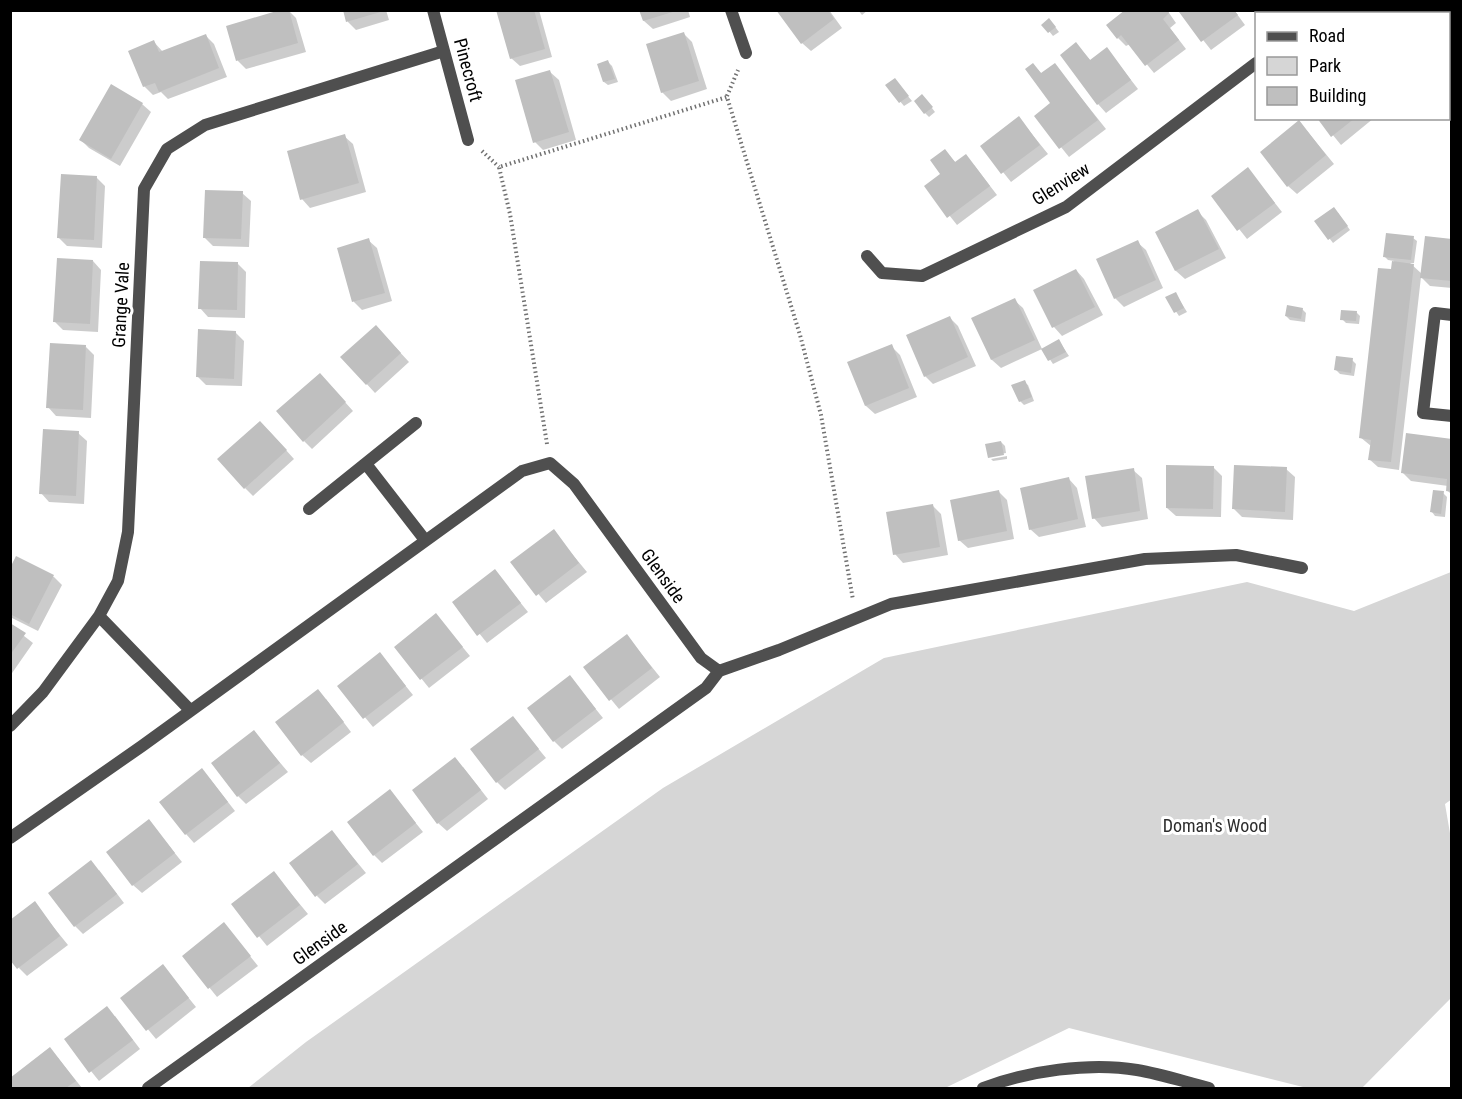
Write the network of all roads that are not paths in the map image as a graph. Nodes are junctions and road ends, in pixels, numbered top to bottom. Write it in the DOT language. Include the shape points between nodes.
graph roads {
  1 [pos="433,10"];
  2 [pos="731,10"];
  3 [pos="444,51"];
  4 [pos="746,53"];
  5 [pos="1255,65"];
  6 [pos="468,140"];
  7 [pos="867,256"];
  8 [pos="1452,315"];
  9 [pos="1452,416"];
  10 [pos="416,423"];
  11 [pos="366,464"];
  12 [pos="309,509"];
  13 [pos="425,540"];
  14 [pos="1302,568"];
  15 [pos="99,616"];
  16 [pos="719,671"];
  17 [pos="190,710"];
  18 [pos="10,726"];
  19 [pos="10,838"];
  20 [pos="148,1089"];
  21 [pos="983,1089"];
  22 [pos="1209,1089"];
  1 -- 3 [label="street, Pinecroft"];
  2 -- 4 [label="street"];
  3 -- 6 [label="street, Pinecroft"];
  3 -- 15 [label="street, Grange Vale" via="205,125 167,149 144,189 128,532 118,581"];
  5 -- 7 [label="street, Glenview" via="1066,207 922,276 882,273"];
  8 -- 9 [label="street" via="1435,313 1423,413"];
  10 -- 11 [label="street"];
  11 -- 12 [label="street"];
  11 -- 13 [label="street"];
  13 -- 16 [label="street, Glenside" via="522,471 550,463 574,484 701,658"];
  13 -- 17 [label="street"];
  14 -- 16 [label="street" via="1236,555 1145,559 891,604"];
  15 -- 17 [label="street"];
  15 -- 18 [label="street, Grange Vale" via="43,692"];
  16 -- 20 [label="street, Glenside" via="706,688"];
  17 -- 19 [label="street"];
  21 -- 22 [label="street" via="1001,1081 1077,1067 1137,1070"];
}
